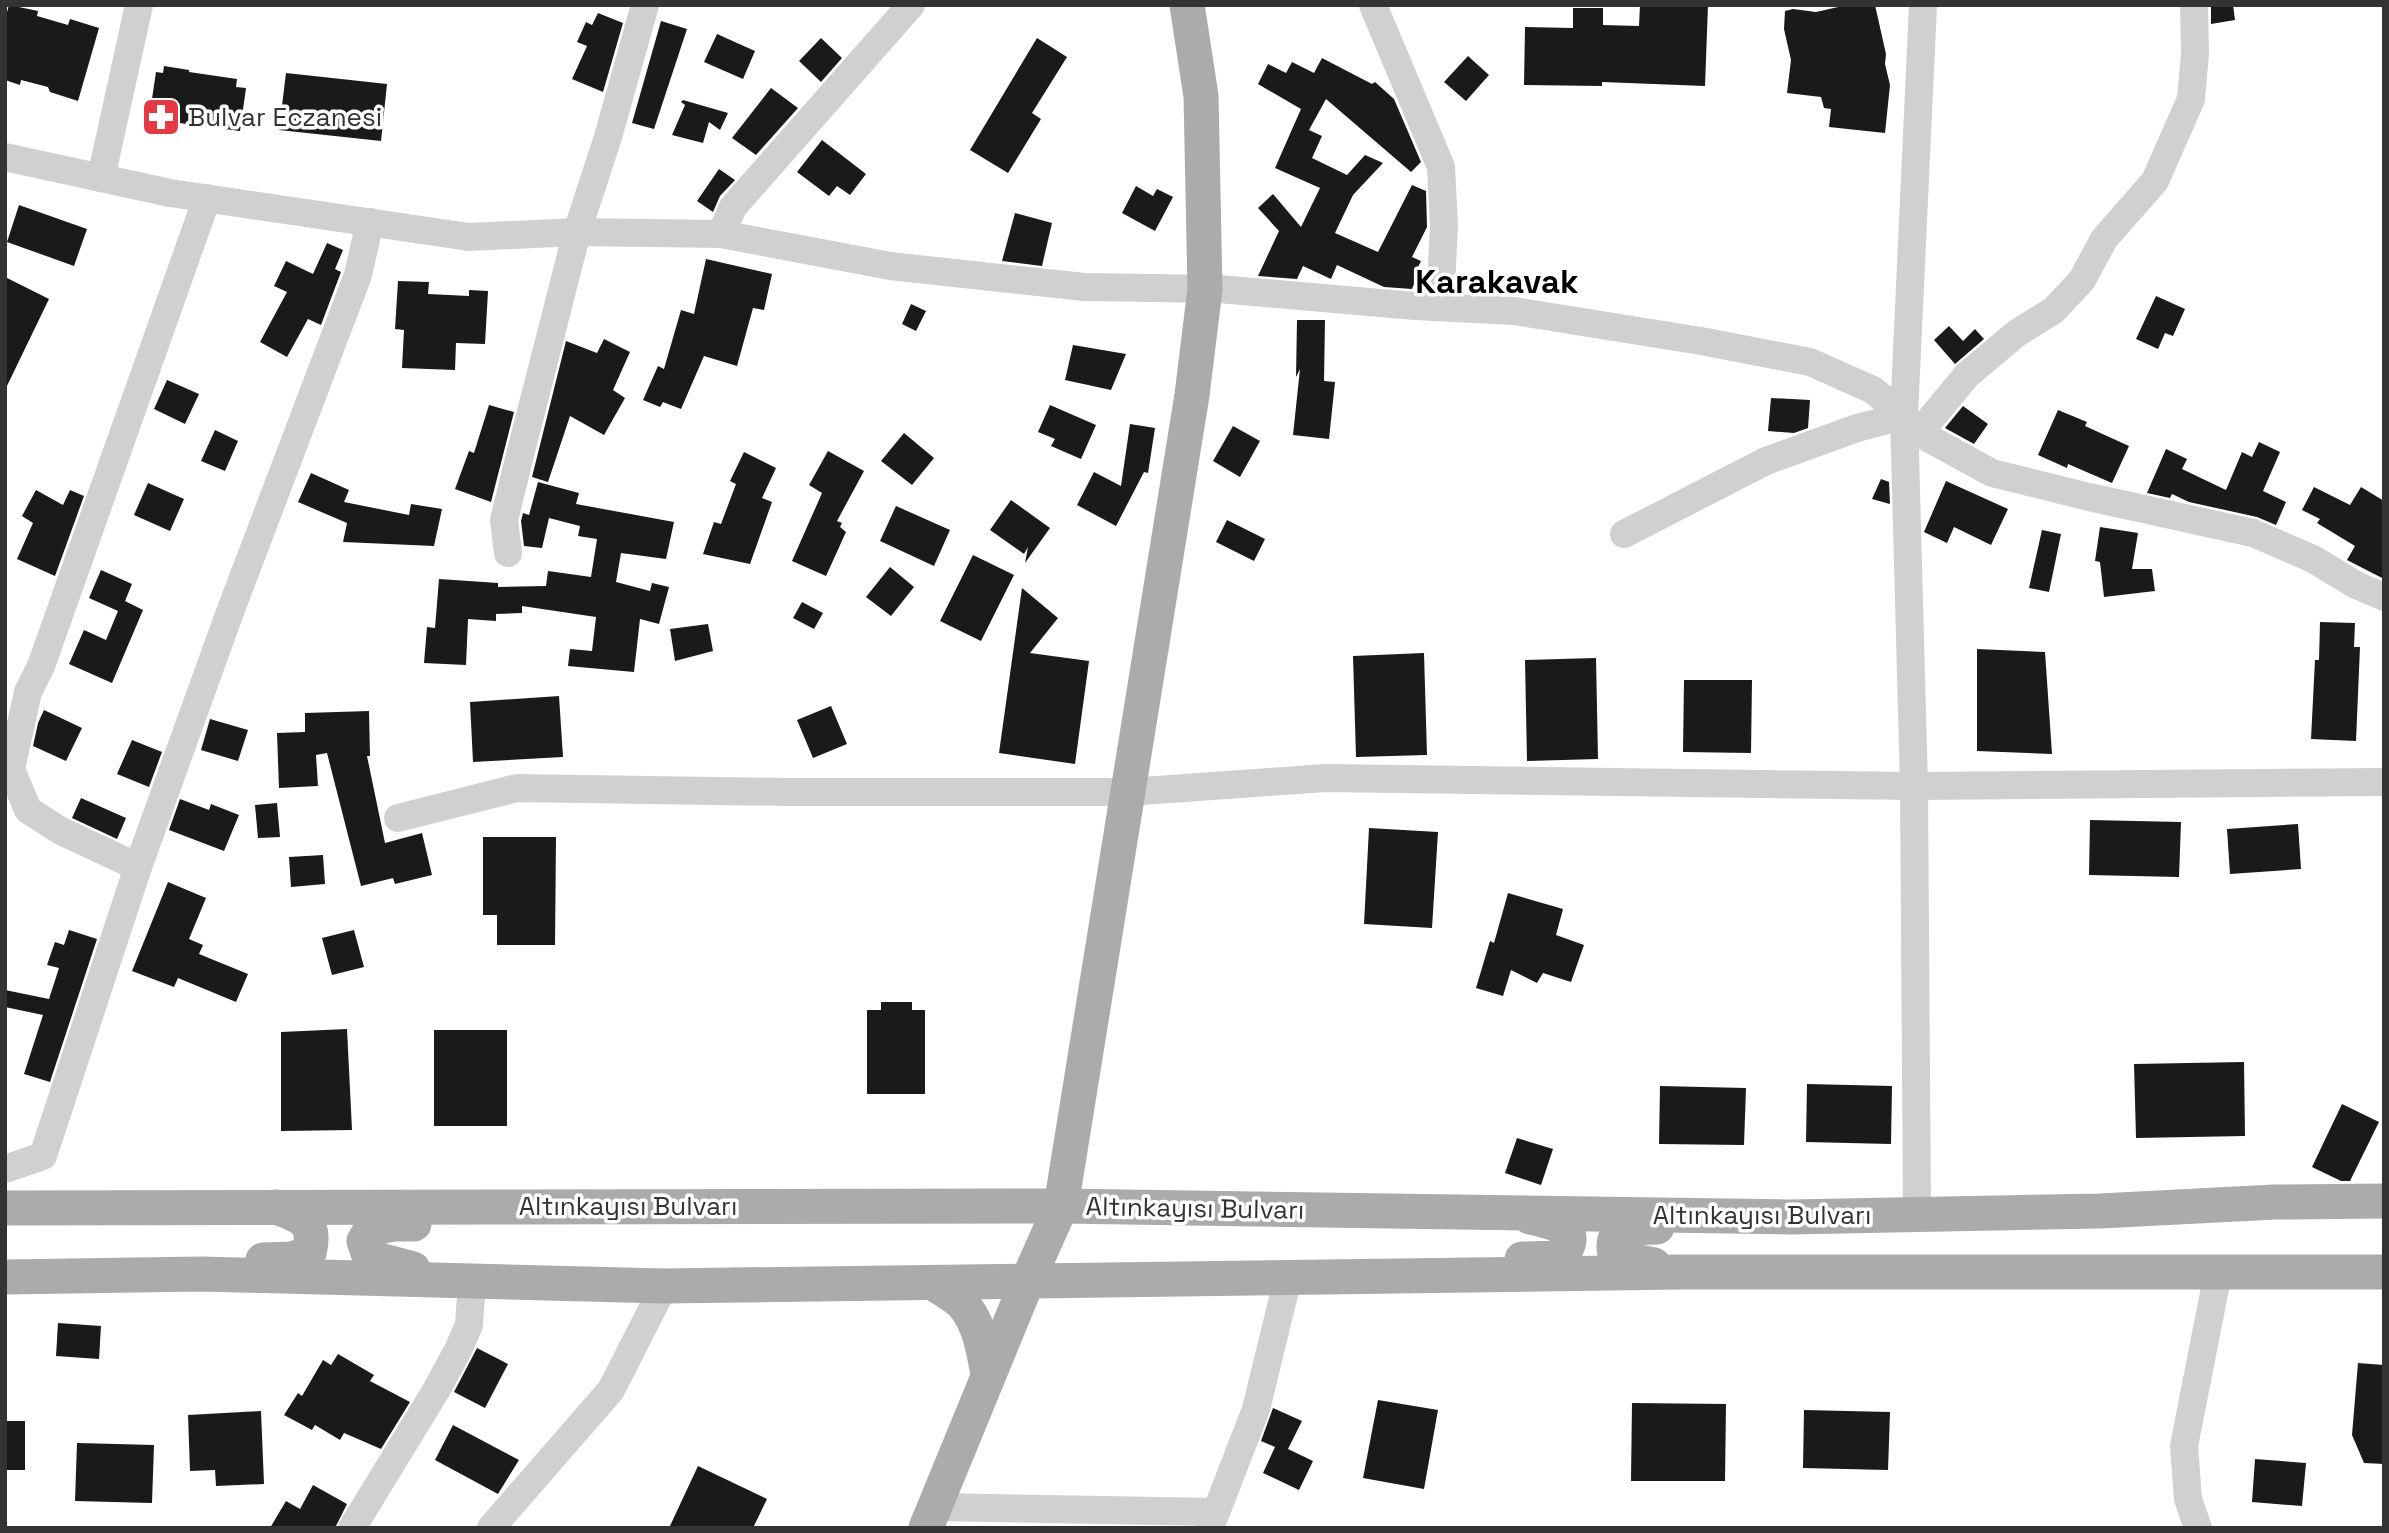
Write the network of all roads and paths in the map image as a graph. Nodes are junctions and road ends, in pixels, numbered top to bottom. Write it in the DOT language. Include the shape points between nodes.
graph roads {
  1 [pos="139,5"];
  2 [pos="645,5"];
  3 [pos="911,5"];
  4 [pos="1186,5"];
  5 [pos="1373,5"];
  6 [pos="1923,5"];
  7 [pos="2194,5"];
  8 [pos="5,157"];
  9 [pos="101,178"];
  10 [pos="207,198"];
  11 [pos="370,222"];
  12 [pos="577,232"];
  13 [pos="721,234"];
  14 [pos="1205,289"];
  15 [pos="1440,307"];
  16 [pos="1912,425"];
  17 [pos="1624,534"];
  18 [pos="508,553"];
  19 [pos="2384,597"];
  20 [pos="2384,782"];
  21 [pos="1914,786"];
  22 [pos="1129,792"];
  23 [pos="398,818"];
  24 [pos="138,867"];
  25 [pos="5,1170"];
  26 [pos="2384,1201"];
  27 [pos="672,1206"];
  28 [pos="1061,1206"];
  29 [pos="276,1207"];
  30 [pos="5,1208"];
  31 [pos="1513,1213"];
  32 [pos="1917,1214"];
  33 [pos="1852,1216"];
  34 [pos="1712,1272"];
  35 [pos="2384,1272"];
  36 [pos="2218,1273"];
  37 [pos="5,1277"];
  38 [pos="60,1277"];
  39 [pos="1288,1278"];
  40 [pos="472,1281"];
  41 [pos="1027,1282"];
  42 [pos="933,1283"];
  43 [pos="664,1286"];
  44 [pos="988,1374"];
  45 [pos="930,1518"];
  46 [pos="1055,1518"];
  47 [pos="1213,1520"];
  48 [pos="352,1528"];
  49 [pos="491,1528"];
  50 [pos="2198,1528"];
  1 -- 9 [label="street"];
  2 -- 12 [label="street"];
  3 -- 13 [label="street" via="733,207"];
  4 -- 14 [label="main road" via="1201,96"];
  5 -- 15 [label="street" via="1441,167"];
  6 -- 16 [label="street"];
  7 -- 16 [label="street" via="2191,99 2155,181 2104,239 2082,280 2054,310 2017,333"];
  8 -- 9 [label="street"];
  9 -- 10 [label="street"];
  10 -- 11 [label="street"];
  10 -- 24 [label="street" via="46,653 28,692 11,769 28,810"];
  11 -- 12 [label="street" via="469,237"];
  11 -- 24 [label="street" via="358,275"];
  12 -- 13 [label="street"];
  12 -- 18 [label="street" via="504,520"];
  13 -- 14 [label="street" via="890,266 1084,287"];
  14 -- 15 [label="street"];
  14 -- 22 [label="main road"];
  15 -- 16 [label="street" via="1514,311 1810,362 1872,390"];
  16 -- 17 [label="street" via="1857,428 1766,461"];
  16 -- 19 [label="street" via="1992,472 2253,533"];
  16 -- 21 [label="street"];
  20 -- 21 [label="street"];
  21 -- 22 [label="street" via="1325,778"];
  21 -- 32 [label="street"];
  22 -- 23 [label="street" via="517,788"];
  22 -- 28 [label="main road"];
  24 -- 25 [label="street" via="43,1156"];
  26 -- 32 [label="main road, Altınkayısı Bulvarı"];
  27 -- 28 [label="main road, Altınkayısı Bulvarı"];
  27 -- 29 [label="main road, Altınkayısı Bulvarı"];
  27 -- 40 [label="main road" via="593,1222 394,1224 372,1228 364,1241 368,1254 379,1260"];
  28 -- 31 [label="main road, Altınkayısı Bulvarı"];
  28 -- 41 [label="main road"];
  29 -- 30 [label="main road, Altınkayısı Bulvarı"];
  29 -- 38 [label="main road" via="298,1215 309,1226 313,1237 309,1253 292,1259 92,1262"];
  31 -- 33 [label="main road, Altınkayısı Bulvarı"];
  31 -- 39 [label="main road" via="1565,1228 1570,1238 1560,1258 1408,1253 1342,1260"];
  32 -- 33 [label="main road, Altınkayısı Bulvarı"];
  33 -- 34 [label="main road" via="1802,1226 1624,1228 1615,1236 1615,1254 1623,1259"];
  34 -- 36 [label="main road"];
  34 -- 39 [label="main road"];
  35 -- 36 [label="main road"];
  36 -- 50 [label="street" via="2184,1446 2188,1499"];
  37 -- 38 [label="main road"];
  38 -- 40 [label="main road" via="202,1274"];
  39 -- 41 [label="main road"];
  39 -- 47 [label="street" via="1256,1409"];
  40 -- 43 [label="main road"];
  40 -- 48 [label="street" via="468,1325 458,1350"];
  41 -- 42 [label="main road"];
  41 -- 44 [label="main road"];
  42 -- 43 [label="main road"];
  42 -- 44 [label="main road" via="961,1303 975,1322"];
  43 -- 49 [label="street" via="611,1390"];
  44 -- 45 [label="main road"];
  45 -- 46 [label="street"];
  46 -- 47 [label="street"];
}
